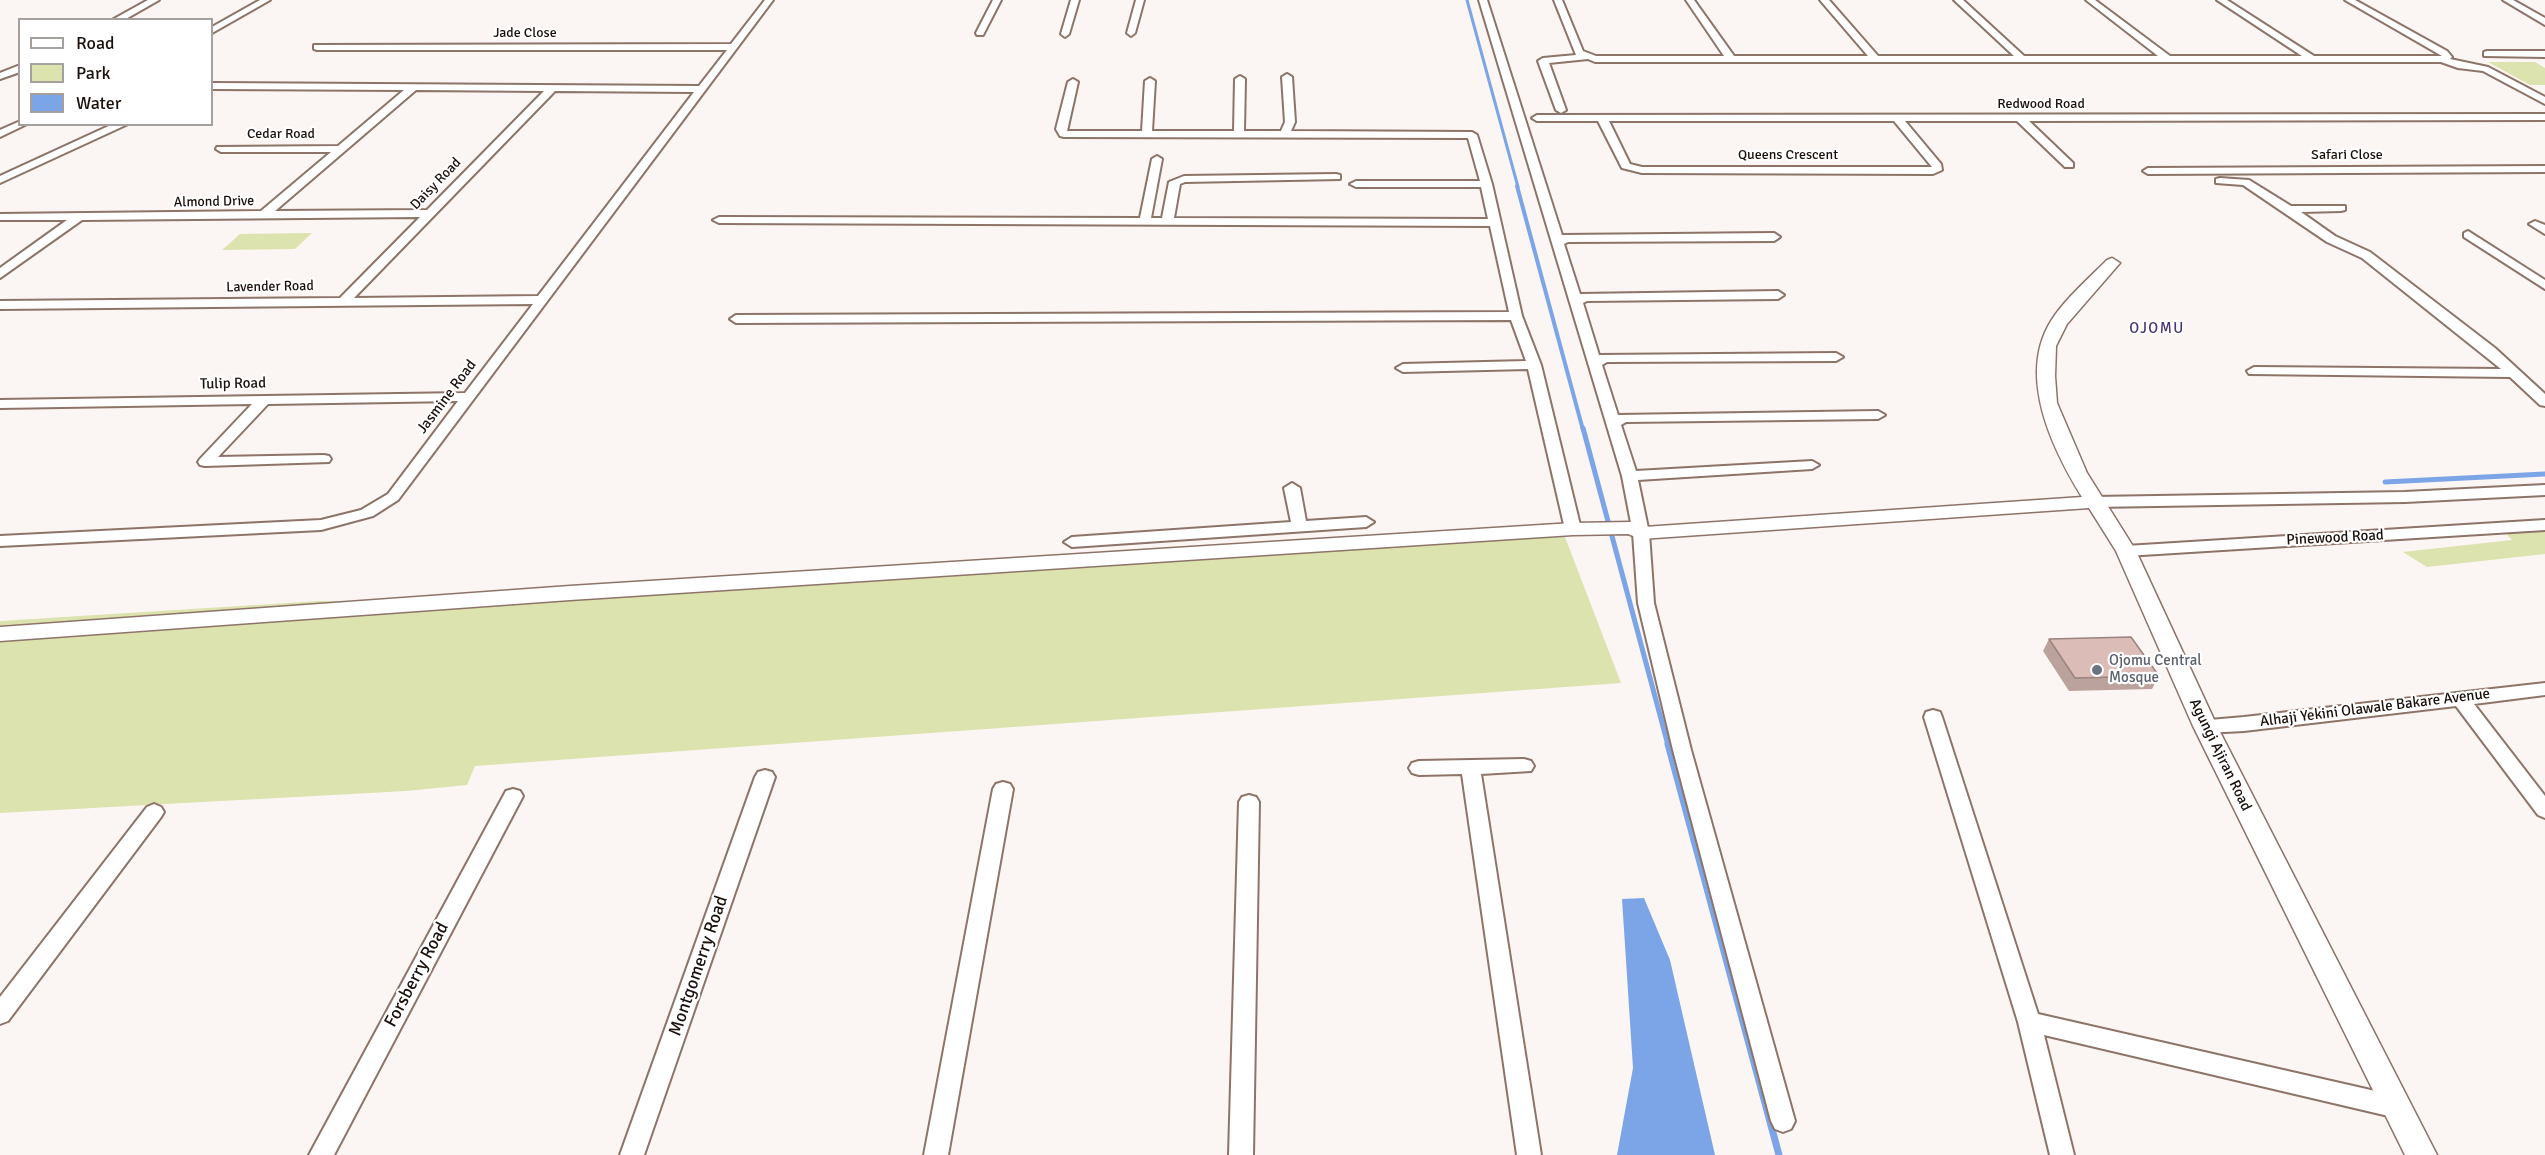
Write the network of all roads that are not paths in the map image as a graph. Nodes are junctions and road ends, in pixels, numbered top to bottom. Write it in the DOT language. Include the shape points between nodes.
graph roads {
  1 [pos="154,0"];
  2 [pos="252,0"];
  3 [pos="266,0"];
  4 [pos="769,0"];
  5 [pos="996,0"];
  6 [pos="1075,0"];
  7 [pos="1140,0"];
  8 [pos="1483,0"];
  9 [pos="1558,0"];
  10 [pos="1690,0"];
  11 [pos="1824,0"];
  12 [pos="1958,0"];
  13 [pos="2090,0"];
  14 [pos="2221,0"];
  15 [pos="2349,0"];
  16 [pos="2506,0"];
  17 [pos="120,18"];
  18 [pos="213,22"];
  19 [pos="2545,22"];
  20 [pos="213,29"];
  21 [pos="980,33"];
  22 [pos="1131,33"];
  23 [pos="1065,34"];
  24 [pos="317,47"];
  25 [pos="734,47"];
  26 [pos="2487,54"];
  27 [pos="2545,54"];
  28 [pos="1591,58"];
  29 [pos="2311,58"];
  30 [pos="1731,59"];
  31 [pos="1875,59"];
  32 [pos="2022,59"];
  33 [pos="2168,59"];
  34 [pos="2442,59"];
  35 [pos="18,69"];
  36 [pos="0,76"];
  37 [pos="1287,77"];
  38 [pos="1240,79"];
  39 [pos="1150,81"];
  40 [pos="1073,82"];
  41 [pos="213,86"];
  42 [pos="414,87"];
  43 [pos="552,88"];
  44 [pos="702,89"];
  45 [pos="2545,101"];
  46 [pos="1561,110"];
  47 [pos="1896,117"];
  48 [pos="2019,117"];
  49 [pos="2545,117"];
  50 [pos="1537,118"];
  51 [pos="1602,118"];
  52 [pos="18,120"];
  53 [pos="18,126"];
  54 [pos="119,126"];
  55 [pos="0,127"];
  56 [pos="1147,133"];
  57 [pos="0,134"];
  58 [pos="1239,134"];
  59 [pos="1286,134"];
  60 [pos="221,149"];
  61 [pos="341,149"];
  62 [pos="1157,159"];
  63 [pos="2070,165"];
  64 [pos="2545,168"];
  65 [pos="2148,171"];
  66 [pos="1336,177"];
  67 [pos="0,180"];
  68 [pos="2153,182"];
  69 [pos="1356,184"];
  70 [pos="1486,184"];
  71 [pos="2341,208"];
  72 [pos="2289,209"];
  73 [pos="429,213"];
  74 [pos="262,216"];
  75 [pos="0,217"];
  76 [pos="77,218"];
  77 [pos="719,220"];
  78 [pos="1145,222"];
  79 [pos="1167,222"];
  80 [pos="1495,223"];
  81 [pos="2468,235"];
  82 [pos="1774,237"];
  83 [pos="1558,243"];
  84 [pos="2112,263"];
  85 [pos="0,274"];
  86 [pos="2545,285"];
  87 [pos="1778,295"];
  88 [pos="541,300"];
  89 [pos="343,302"];
  90 [pos="1575,302"];
  91 [pos="0,305"];
  92 [pos="1516,316"];
  93 [pos="736,320"];
  94 [pos="1836,357"];
  95 [pos="1594,364"];
  96 [pos="1534,365"];
  97 [pos="1403,368"];
  98 [pos="2254,371"];
  99 [pos="2514,374"];
  100 [pos="467,397"];
  101 [pos="264,400"];
  102 [pos="2545,402"];
  103 [pos="0,404"];
  104 [pos="1878,415"];
  105 [pos="1613,424"];
  106 [pos="324,459"];
  107 [pos="1812,465"];
  108 [pos="1630,476"];
  109 [pos="1292,488"];
  110 [pos="2545,490"];
  111 [pos="2094,502"];
  112 [pos="1366,522"];
  113 [pos="2545,525"];
  114 [pos="1576,529"];
  115 [pos="1636,531"];
  116 [pos="1311,533"];
  117 [pos="0,541"];
  118 [pos="1072,542"];
  119 [pos="2126,551"];
  120 [pos="0,634"];
  121 [pos="2545,689"];
  122 [pos="2460,698"];
  123 [pos="1933,717"];
  124 [pos="2205,726"];
  125 [pos="1524,766"];
  126 [pos="1470,767"];
  127 [pos="1419,768"];
  128 [pos="765,777"];
  129 [pos="1003,789"];
  130 [pos="513,796"];
  131 [pos="1249,802"];
  132 [pos="2545,810"];
  133 [pos="154,812"];
  134 [pos="0,1014"];
  135 [pos="2029,1022"];
  136 [pos="2397,1107"];
  137 [pos="1784,1121"];
  138 [pos="321,1155"];
  139 [pos="632,1155"];
  140 [pos="936,1155"];
  141 [pos="1241,1155"];
  142 [pos="1529,1155"];
  143 [pos="2062,1155"];
  144 [pos="2421,1155"];
  1 -- 17 [label="street"];
  2 -- 18 [label="street"];
  3 -- 20 [label="street"];
  4 -- 25 [label="street, Jasmine Road"];
  5 -- 21 [label="street"];
  6 -- 23 [label="street"];
  7 -- 22 [label="street"];
  8 -- 83 [label="street"];
  9 -- 28 [label="street" via="1579,53"];
  10 -- 30 [label="street"];
  11 -- 31 [label="street"];
  12 -- 32 [label="street"];
  13 -- 33 [label="street"];
  14 -- 29 [label="street"];
  15 -- 34 [label="street" via="2444,53 2447,57"];
  16 -- 19 [label="street"];
  24 -- 25 [label="street, Jade Close"];
  25 -- 44 [label="street, Jasmine Road"];
  26 -- 27 [label="street"];
  28 -- 30 [label="street"];
  28 -- 46 [label="street" via="1543,61"];
  29 -- 33 [label="street"];
  29 -- 34 [label="street"];
  30 -- 31 [label="street"];
  31 -- 32 [label="street"];
  32 -- 33 [label="street"];
  34 -- 45 [label="street" via="2485,69"];
  35 -- 36 [label="street"];
  37 -- 59 [label="street" via="1290,122"];
  38 -- 58 [label="street"];
  39 -- 56 [label="street"];
  40 -- 56 [label="street" via="1061,129 1064,134"];
  41 -- 42 [label="street"];
  42 -- 43 [label="street"];
  42 -- 61 [label="street"];
  43 -- 44 [label="street"];
  43 -- 73 [label="street, Daisy Road"];
  44 -- 88 [label="street, Jasmine Road"];
  47 -- 48 [label="street, Redwood Road"];
  47 -- 51 [label="street, Redwood Road"];
  47 -- 51 [label="street, Queens Crescent" via="1938,168 1642,170 1626,166"];
  48 -- 49 [label="street, Redwood Road"];
  48 -- 63 [label="street"];
  50 -- 51 [label="street, Redwood Road"];
  52 -- 55 [label="street"];
  53 -- 57 [label="street"];
  54 -- 67 [label="street"];
  56 -- 58 [label="street"];
  58 -- 59 [label="street"];
  59 -- 70 [label="street" via="1472,135"];
  60 -- 61 [label="street, Cedar Road"];
  61 -- 74 [label="street"];
  62 -- 78 [label="street"];
  64 -- 65 [label="street, Safari Close"];
  66 -- 79 [label="street" via="1184,179 1175,182"];
  68 -- 72 [label="street" via="2245,182"];
  69 -- 70 [label="street"];
  70 -- 80 [label="street"];
  71 -- 72 [label="street"];
  72 -- 99 [label="street" via="2331,239 2366,255"];
  73 -- 74 [label="street, Almond Drive"];
  73 -- 89 [label="street, Daisy Road"];
  74 -- 76 [label="street, Almond Drive"];
  75 -- 76 [label="street, Almond Drive"];
  76 -- 85 [label="street"];
  77 -- 78 [label="street"];
  78 -- 79 [label="street"];
  79 -- 80 [label="street"];
  80 -- 92 [label="street"];
  81 -- 86 [label="street"];
  82 -- 83 [label="street" via="1565,238"];
  83 -- 90 [label="street"];
  84 -- 111 [label="street, Agungi Ajiran Road" via="2059,322 2048,346 2048,403 2077,473"];
  87 -- 90 [label="street" via="1584,297"];
  88 -- 89 [label="street, Lavender Road"];
  88 -- 100 [label="street, Jasmine Road"];
  89 -- 91 [label="street, Lavender Road"];
  90 -- 95 [label="street"];
  92 -- 93 [label="street"];
  92 -- 96 [label="street"];
  94 -- 95 [label="street" via="1604,358"];
  95 -- 105 [label="street"];
  96 -- 97 [label="street"];
  96 -- 114 [label="street"];
  98 -- 99 [label="street"];
  99 -- 102 [label="street"];
  100 -- 101 [label="street, Tulip Road"];
  100 -- 117 [label="street, Jasmine Road" via="393,497 367,513 321,525"];
  101 -- 103 [label="street, Tulip Road"];
  101 -- 106 [label="street" via="205,462"];
  104 -- 105 [label="street" via="1623,418"];
  105 -- 108 [label="street"];
  107 -- 108 [label="street"];
  108 -- 115 [label="street"];
  109 -- 116 [label="street"];
  110 -- 111 [label="street" via="2405,497"];
  111 -- 115 [label="street"];
  111 -- 119 [label="street, Agungi Ajiran Road"];
  112 -- 116 [label="street"];
  113 -- 119 [label="street, Pinewood Road"];
  114 -- 115 [label="street"];
  114 -- 116 [label="street"];
  115 -- 137 [label="street" via="1646,603 1682,750"];
  116 -- 118 [label="street"];
  116 -- 120 [label="street"];
  119 -- 124 [label="street, Agungi Ajiran Road"];
  121 -- 122 [label="street, Alhaji Yekini Olawale Bakare Avenue"];
  122 -- 124 [label="street, Alhaji Yekini Olawale Bakare Avenue"];
  122 -- 132 [label="street"];
  123 -- 135 [label="street"];
  124 -- 136 [label="street, Agungi Ajiran Road"];
  125 -- 126 [label="street"];
  126 -- 127 [label="street"];
  126 -- 142 [label="street"];
  128 -- 139 [label="street, Montgomerry Road"];
  129 -- 140 [label="street"];
  130 -- 138 [label="street, Forsberry Road"];
  131 -- 141 [label="street"];
  133 -- 134 [label="street"];
  135 -- 136 [label="street"];
  135 -- 143 [label="street"];
  136 -- 144 [label="street, Agungi Ajiran Road"];
}
